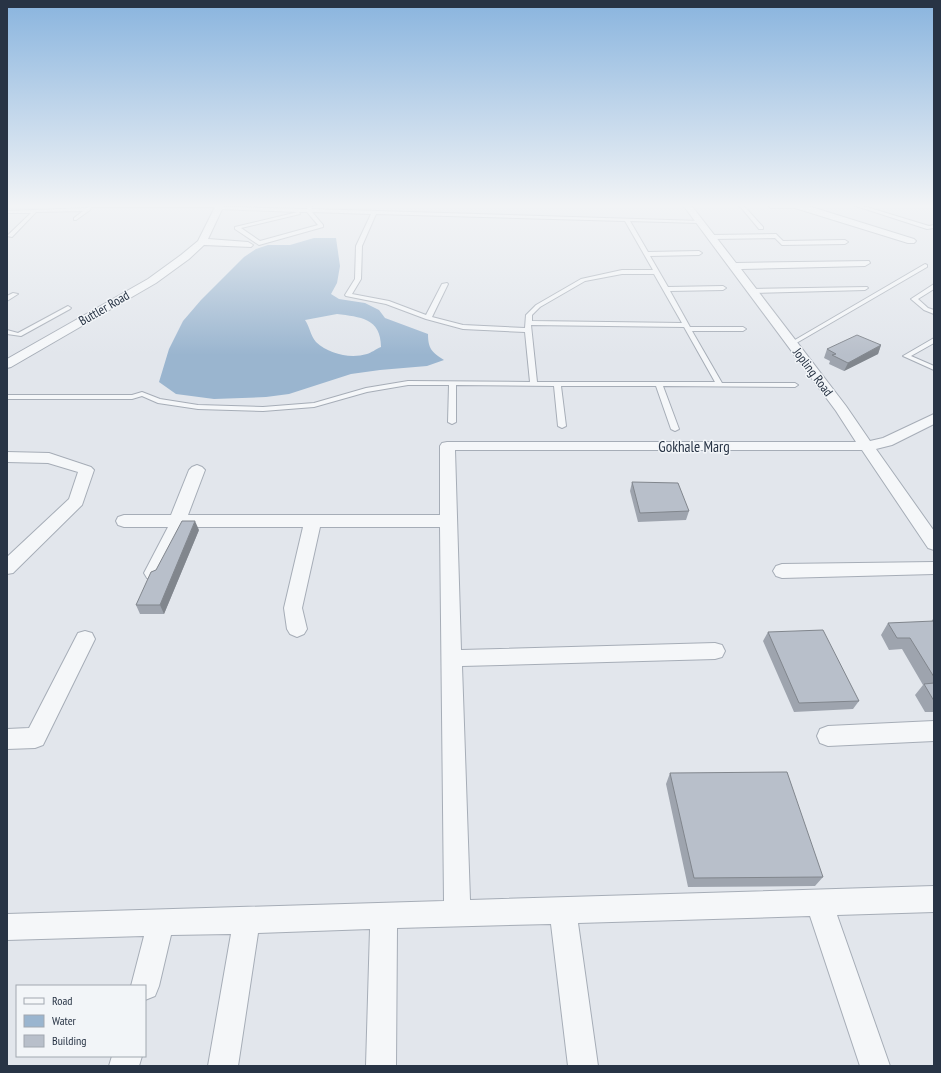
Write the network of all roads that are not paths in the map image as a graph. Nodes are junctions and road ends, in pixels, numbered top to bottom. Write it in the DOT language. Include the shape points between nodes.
graph roads {
  1 [pos="188,255"];
  2 [pos="359,255"];
  3 [pos="647,255"];
  4 [pos="724,255"];
  5 [pos="865,263"];
  6 [pos="732,266"];
  7 [pos="925,266"];
  8 [pos="656,272"];
  9 [pos="445,284"];
  10 [pos="934,286"];
  11 [pos="723,288"];
  12 [pos="865,288"];
  13 [pos="666,289"];
  14 [pos="751,291"];
  15 [pos="15,294"];
  16 [pos="7,299"];
  17 [pos="68,308"];
  18 [pos="934,312"];
  19 [pos="428,318"];
  20 [pos="528,327"];
  21 [pos="687,327"];
  22 [pos="743,329"];
  23 [pos="7,332"];
  24 [pos="934,340"];
  25 [pos="792,344"];
  26 [pos="8,362"];
  27 [pos="934,368"];
  28 [pos="452,384"];
  29 [pos="534,384"];
  30 [pos="557,384"];
  31 [pos="659,384"];
  32 [pos="719,384"];
  33 [pos="795,385"];
  34 [pos="7,397"];
  35 [pos="934,418"];
  36 [pos="452,422"];
  37 [pos="562,426"];
  38 [pos="675,429"];
  39 [pos="866,446"];
  40 [pos="7,457"];
  41 [pos="197,470"];
  42 [pos="124,521"];
  43 [pos="179,521"];
  44 [pos="313,521"];
  45 [pos="449,521"];
  46 [pos="934,544"];
  47 [pos="7,568"];
  48 [pos="934,568"];
  49 [pos="782,572"];
  50 [pos="153,573"];
  51 [pos="297,629"];
  52 [pos="85,639"];
  53 [pos="715,651"];
  54 [pos="452,658"];
  55 [pos="934,731"];
  56 [pos="828,736"];
  57 [pos="7,739"];
  58 [pos="934,898"];
  59 [pos="819,902"];
  60 [pos="563,910"];
  61 [pos="457,913"];
  62 [pos="384,915"];
  63 [pos="247,920"];
  64 [pos="161,922"];
  65 [pos="7,927"];
  66 [pos="145,985"];
  67 [pos="223,1066"];
  68 [pos="381,1066"];
  69 [pos="583,1066"];
  70 [pos="875,1066"];
  1 -- 26 [label="street, Buttler Road" via="152,281"];
  2 -- 19 [label="lane" via="358,279 348,295 388,302"];
  3 -- 8 [label="lane"];
  4 -- 6 [label="street, Jopling Road"];
  5 -- 6 [label="street"];
  6 -- 14 [label="street, Jopling Road"];
  7 -- 25 [label="lane"];
  8 -- 13 [label="lane"];
  8 -- 20 [label="lane" via="602,274 583,280 538,306 529,315"];
  9 -- 19 [label="lane"];
  10 -- 18 [label="lane" via="914,299"];
  11 -- 13 [label="lane"];
  12 -- 14 [label="lane"];
  13 -- 21 [label="lane"];
  14 -- 25 [label="street, Jopling Road"];
  15 -- 16 [label="lane"];
  17 -- 23 [label="lane" via="19,335"];
  19 -- 20 [label="lane" via="489,329"];
  20 -- 21 [label="lane"];
  20 -- 29 [label="lane"];
  21 -- 22 [label="lane"];
  21 -- 32 [label="lane"];
  24 -- 27 [label="lane" via="906,356"];
  25 -- 39 [label="street, Jopling Road"];
  28 -- 29 [label="lane"];
  28 -- 34 [label="lane" via="408,383 366,390 314,405 263,409 198,408 158,401 142,394 132,397"];
  28 -- 36 [label="lane"];
  29 -- 30 [label="lane"];
  30 -- 31 [label="lane"];
  30 -- 37 [label="lane"];
  31 -- 32 [label="lane"];
  31 -- 38 [label="lane"];
  32 -- 33 [label="lane"];
  35 -- 39 [label="street, Gokhale Marg" via="887,442"];
  39 -- 45 [label="street, Gokhale Marg" via="447,446"];
  39 -- 46 [label="street, Jopling Road"];
  40 -- 47 [label="street" via="49,458 86,470 76,501"];
  41 -- 43 [label="street"];
  42 -- 43 [label="street"];
  43 -- 44 [label="street"];
  43 -- 50 [label="street"];
  44 -- 45 [label="street"];
  44 -- 51 [label="street" via="293,608"];
  45 -- 54 [label="street"];
  48 -- 49 [label="street"];
  52 -- 57 [label="street" via="35,738"];
  53 -- 54 [label="street"];
  54 -- 61 [label="street"];
  55 -- 56 [label="street"];
  58 -- 59 [label="street"];
  59 -- 60 [label="street"];
  59 -- 70 [label="street"];
  60 -- 61 [label="street"];
  60 -- 69 [label="street"];
  61 -- 62 [label="street"];
  62 -- 63 [label="street"];
  62 -- 68 [label="street"];
  63 -- 64 [label="street"];
  63 -- 67 [label="street"];
  64 -- 65 [label="street"];
  64 -- 66 [label="street"];
}
